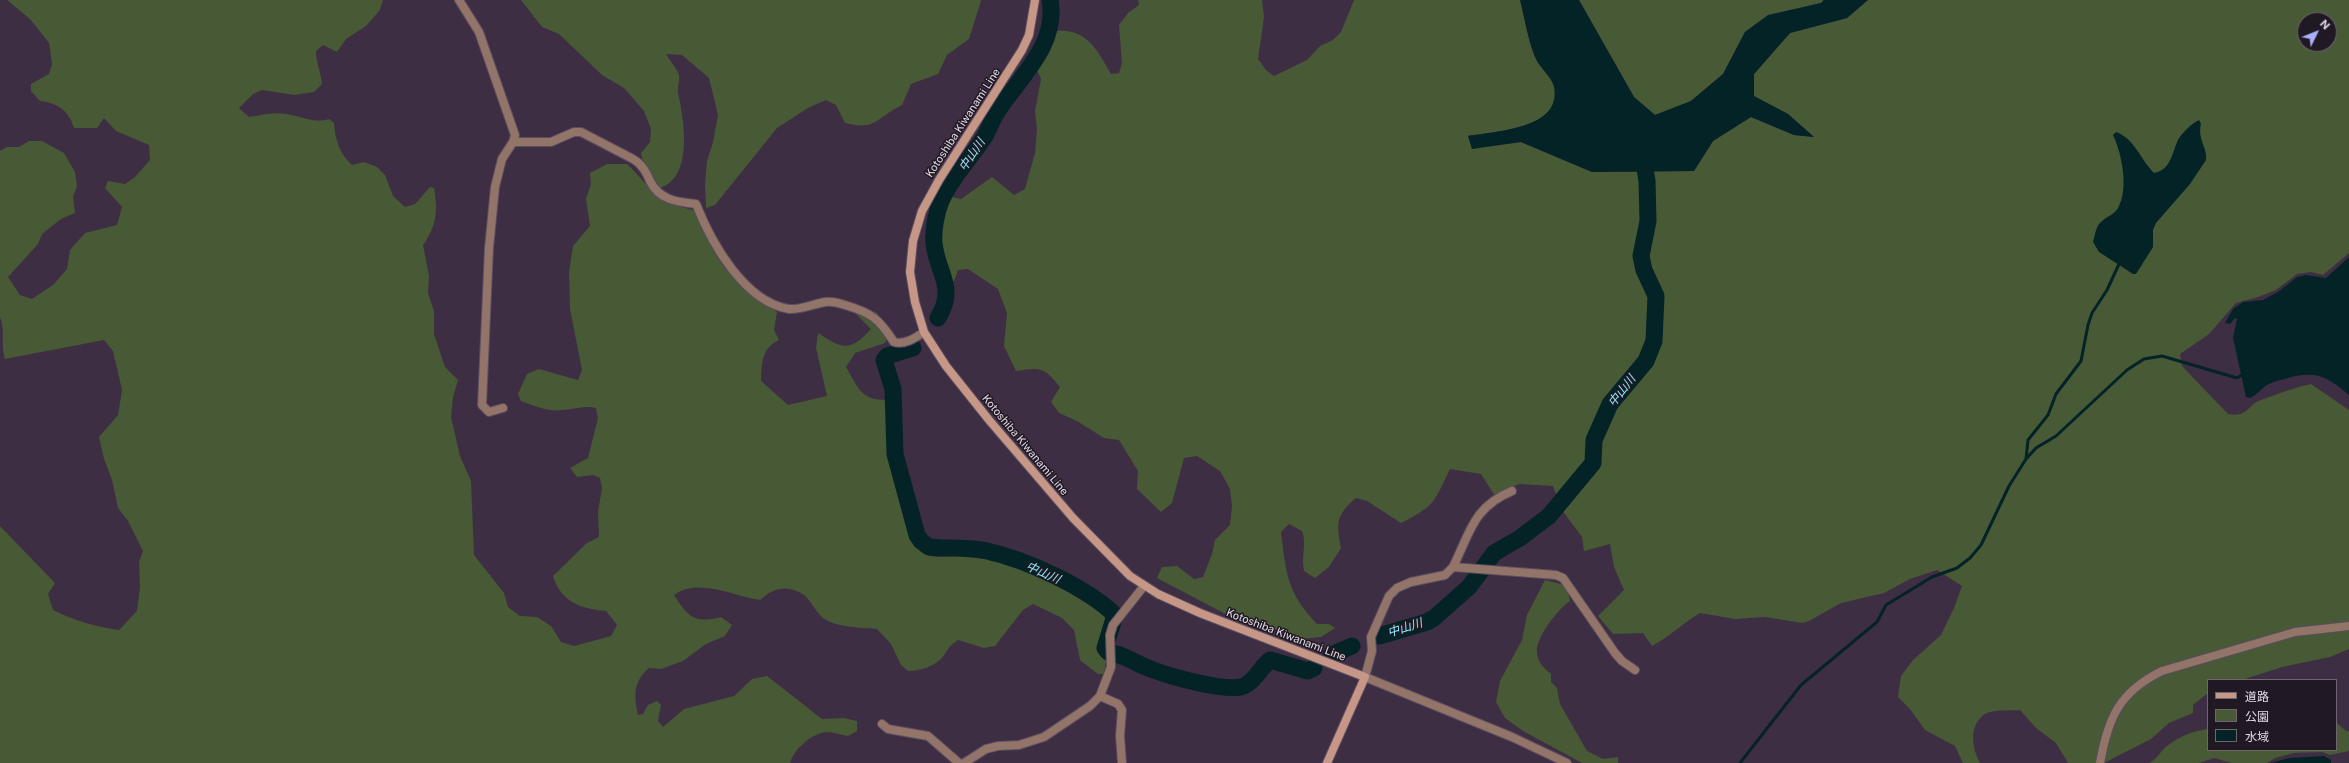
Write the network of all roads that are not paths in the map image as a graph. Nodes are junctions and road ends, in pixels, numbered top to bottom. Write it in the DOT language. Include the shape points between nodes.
graph roads {
  1 [pos="459,0"];
  2 [pos="1035,0"];
  3 [pos="513,142"];
  4 [pos="924,332"];
  5 [pos="503,408"];
  6 [pos="1512,491"];
  7 [pos="1453,567"];
  8 [pos="1144,586"];
  9 [pos="2349,626"];
  10 [pos="1635,670"];
  11 [pos="1365,678"];
  12 [pos="1100,696"];
  13 [pos="882,724"];
  14 [pos="959,763"];
  15 [pos="964,763"];
  16 [pos="1122,763"];
  17 [pos="1327,763"];
  18 [pos="1567,763"];
  19 [pos="2100,763"];
  1 -- 3 [label="street" via="479,32 513,126"];
  2 -- 4 [label="main road, Kotoshiba Kiwanami Line" via="1030,30 1022,50 928,197 916,226 910,272"];
  3 -- 4 [label="street" via="551,142 574,132 581,132 633,159 642,166 658,193 666,198 696,204 717,249 750,288 770,303 798,309 826,302 867,311 883,326 894,342 898,343 912,340"];
  3 -- 5 [label="street" via="502,159 494,187 482,405 489,412"];
  4 -- 8 [label="main road, Kotoshiba Kiwanami Line" via="963,387 1034,473 1091,537 1130,576"];
  6 -- 7 [label="street" via="1501,496 1476,518"];
  7 -- 10 [label="street" via="1556,575 1562,578 1622,662"];
  7 -- 11 [label="street" via="1445,575 1411,582 1397,588 1389,596 1371,637 1372,652"];
  8 -- 11 [label="main road, Kotoshiba Kiwanami Line" via="1200,613"];
  8 -- 12 [label="street" via="1113,625 1110,634 1112,667"];
  9 -- 19 [label="street" via="2295,632 2162,671 2145,680 2130,691 2110,723"];
  11 -- 17 [label="main road"];
  11 -- 18 [label="street" via="1512,737"];
  12 -- 15 [label="street" via="1090,706 1044,737 1030,743 986,749"];
  12 -- 16 [label="street" via="1118,704 1122,710"];
  13 -- 14 [label="street" via="888,729 928,736"];
}
